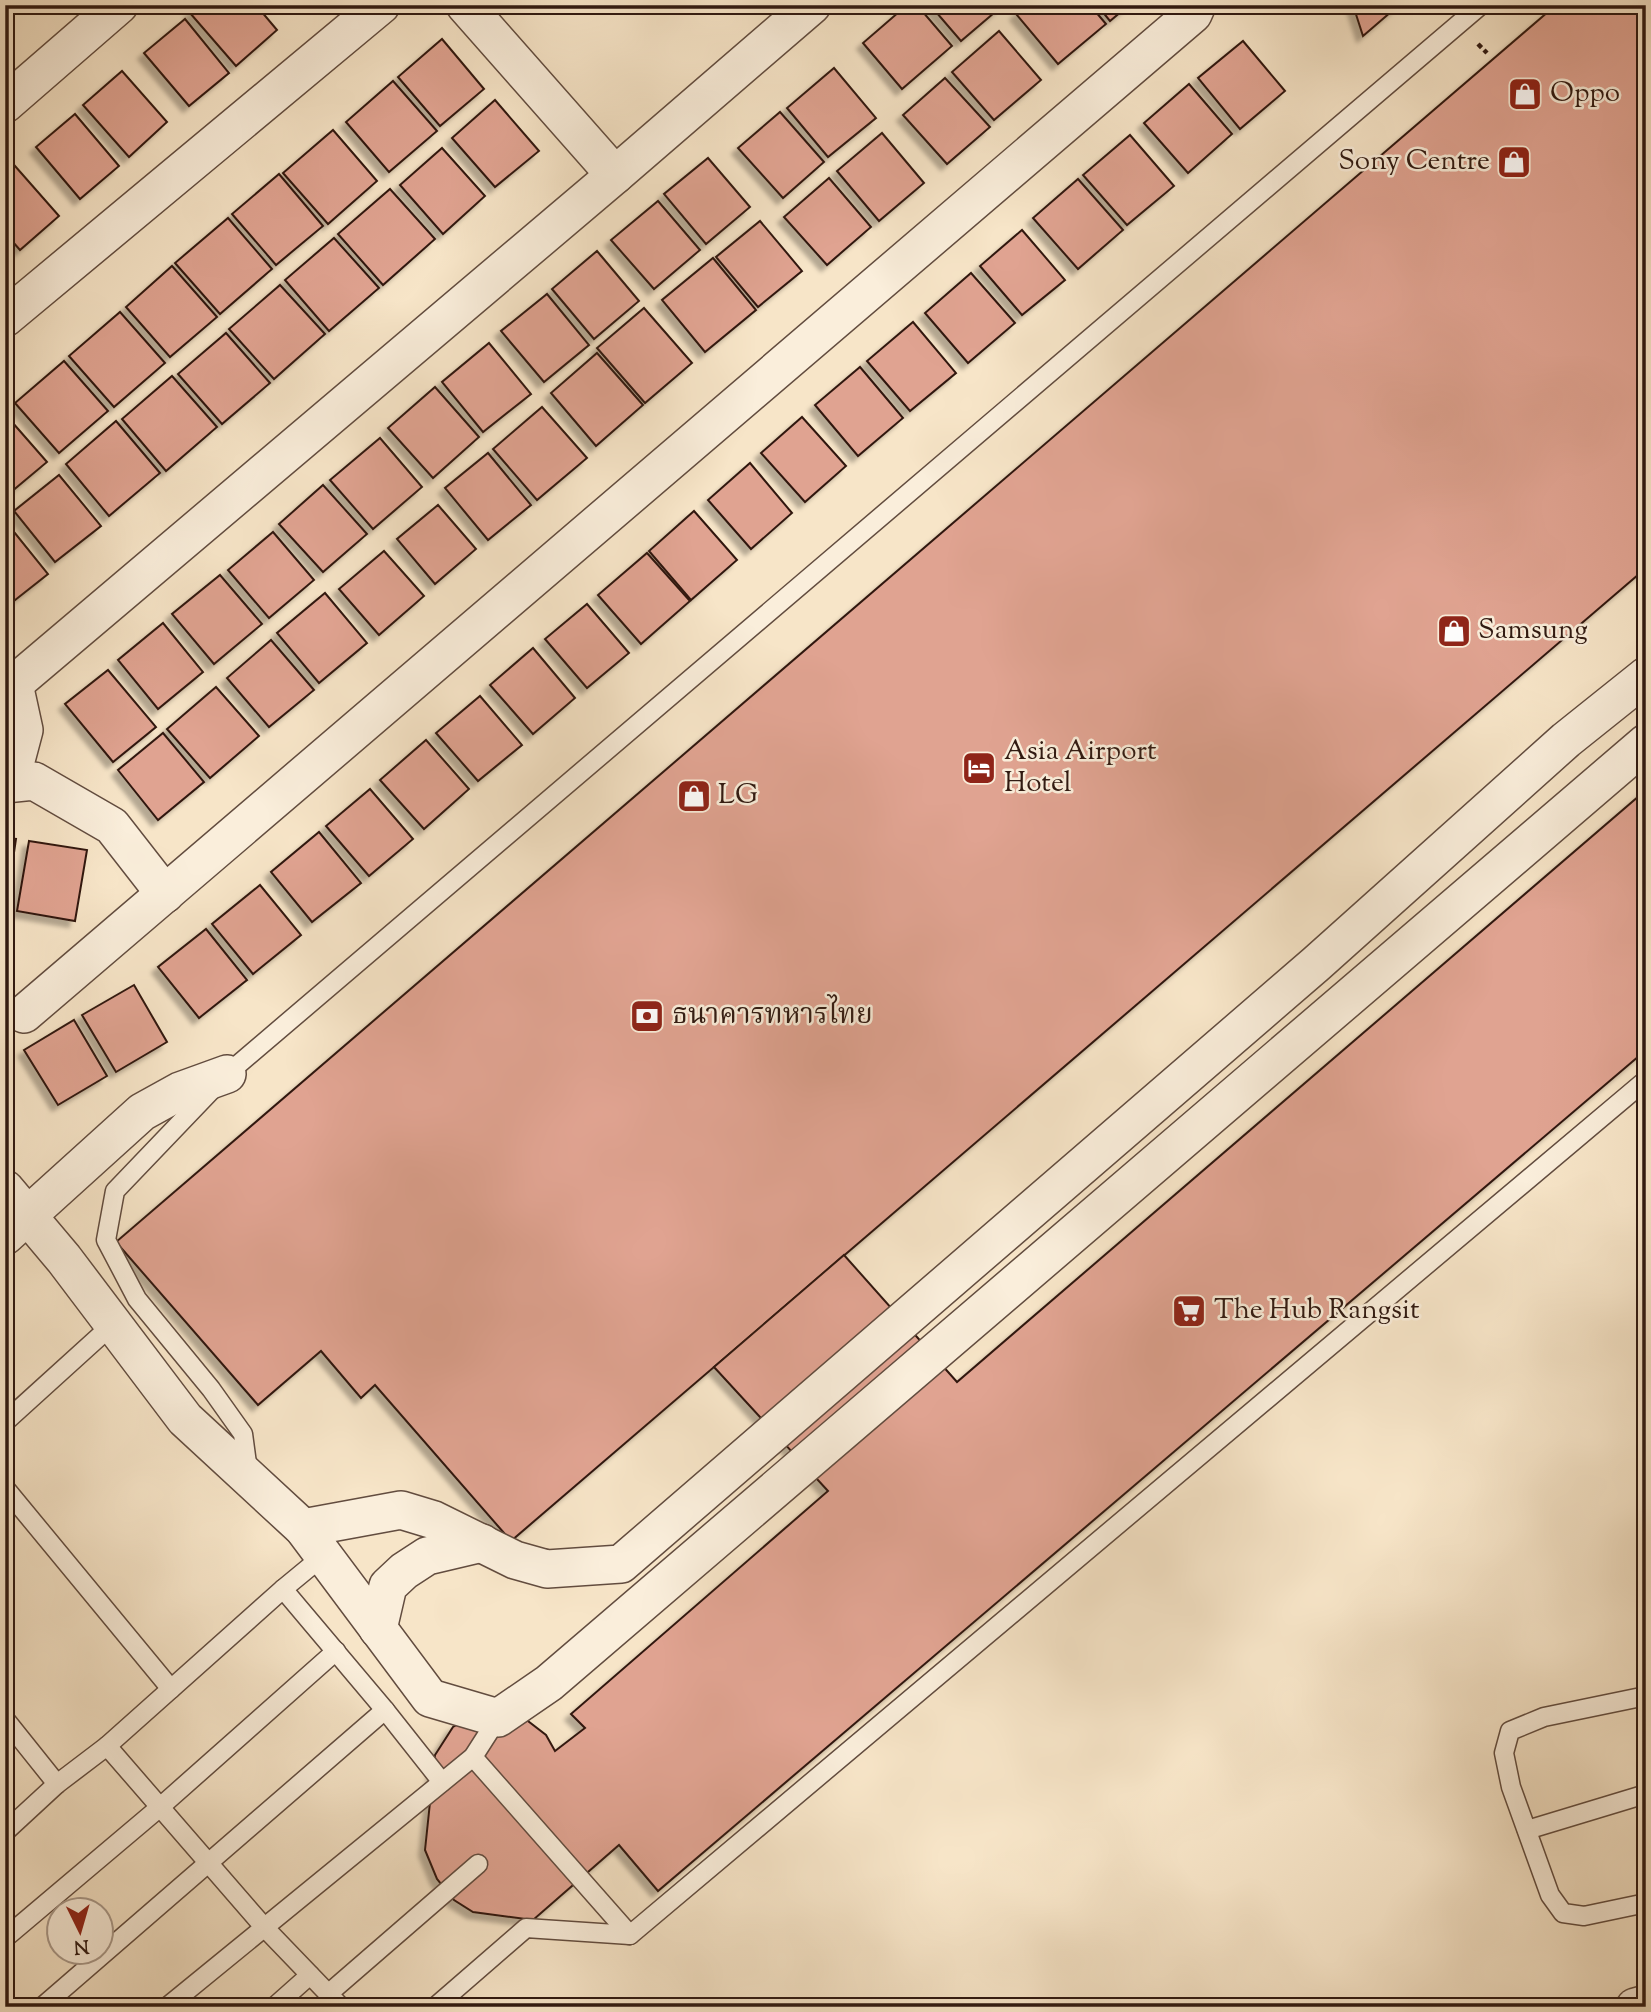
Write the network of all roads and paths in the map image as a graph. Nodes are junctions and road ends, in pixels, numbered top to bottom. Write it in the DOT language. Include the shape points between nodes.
graph roads {
  1 [pos="119,5"];
  2 [pos="381,5"];
  3 [pos="465,5"];
  4 [pos="812,5"];
  5 [pos="1197,5"];
  6 [pos="1481,5"];
  7 [pos="5,103"];
  8 [pos="615,175"];
  9 [pos="5,318"];
  10 [pos="1646,676"];
  11 [pos="10,682"];
  12 [pos="1646,743"];
  13 [pos="8,784"];
  14 [pos="165,894"];
  15 [pos="24,1014"];
  16 [pos="227,1074"];
  17 [pos="1646,1080"];
  18 [pos="12,1214"];
  19 [pos="112,1325"];
  20 [pos="5,1422"];
  21 [pos="248,1478"];
  22 [pos="5,1489"];
  23 [pos="313,1542"];
  24 [pos="482,1542"];
  25 [pos="283,1589"];
  26 [pos="378,1629"];
  27 [pos="337,1651"];
  28 [pos="171,1689"];
  29 [pos="1646,1696"];
  30 [pos="385,1710"];
  31 [pos="498,1718"];
  32 [pos="5,1719"];
  33 [pos="107,1746"];
  34 [pos="472,1757"];
  35 [pos="442,1782"];
  36 [pos="57,1784"];
  37 [pos="1646,1794"];
  38 [pos="159,1808"];
  39 [pos="1527,1830"];
  40 [pos="5,1832"];
  41 [pos="208,1863"];
  42 [pos="478,1864"];
  43 [pos="1646,1903"];
  44 [pos="264,1927"];
  45 [pos="630,1935"];
  46 [pos="5,1938"];
  47 [pos="310,1975"];
  48 [pos="334,2000"];
  49 [pos="1646,2004"];
  50 [pos="42,2007"];
  51 [pos="167,2007"];
  52 [pos="274,2007"];
  53 [pos="435,2007"];
  54 [pos="1635,2007"];
  1 -- 7 [label="street"];
  2 -- 9 [label="street"];
  3 -- 8 [label="street"];
  4 -- 8 [label="street"];
  5 -- 14 [label="street" via="1193,14"];
  6 -- 16 [label="lane"];
  8 -- 11 [label="street"];
  10 -- 24 [label="street" via="1566,740 1316,964 621,1564 547,1569 515,1560"];
  11 -- 13 [label="street" via="24,730"];
  12 -- 31 [label="street" via="549,1683"];
  13 -- 14 [label="street" via="34,781 112,826"];
  14 -- 15 [label="street"];
  16 -- 18 [label="street" via="180,1091 142,1112"];
  16 -- 21 [label="lane" via="115,1191 106,1240 137,1299 243,1434"];
  17 -- 45 [label="lane"];
  18 -- 19 [label="street" via="64,1259"];
  19 -- 20 [label="lane"];
  19 -- 21 [label="street" via="184,1419"];
  21 -- 23 [label="street"];
  22 -- 28 [label="lane"];
  23 -- 24 [label="street" via="401,1510"];
  23 -- 25 [label="lane"];
  23 -- 26 [label="street"];
  24 -- 26 [label="street" via="427,1556 404,1571 388,1586"];
  25 -- 27 [label="lane"];
  25 -- 28 [label="lane"];
  26 -- 31 [label="street" via="430,1698"];
  27 -- 30 [label="lane"];
  27 -- 38 [label="lane"];
  28 -- 33 [label="lane"];
  29 -- 39 [label="lane" via="1544,1717 1510,1731 1504,1753"];
  30 -- 35 [label="lane"];
  30 -- 41 [label="lane"];
  31 -- 34 [label="lane"];
  32 -- 36 [label="lane"];
  33 -- 36 [label="lane"];
  33 -- 38 [label="lane"];
  34 -- 35 [label="lane"];
  34 -- 45 [label="lane"];
  35 -- 44 [label="lane"];
  36 -- 40 [label="lane"];
  37 -- 39 [label="lane"];
  38 -- 41 [label="lane"];
  38 -- 46 [label="lane"];
  39 -- 43 [label="lane" via="1550,1895 1563,1913 1594,1915"];
  41 -- 44 [label="lane"];
  41 -- 50 [label="lane"];
  42 -- 48 [label="lane"];
  44 -- 47 [label="lane"];
  44 -- 51 [label="lane"];
  45 -- 53 [label="lane" via="526,1928"];
  47 -- 48 [label="lane"];
  47 -- 52 [label="lane"];
  49 -- 54 [label="street"];
}
